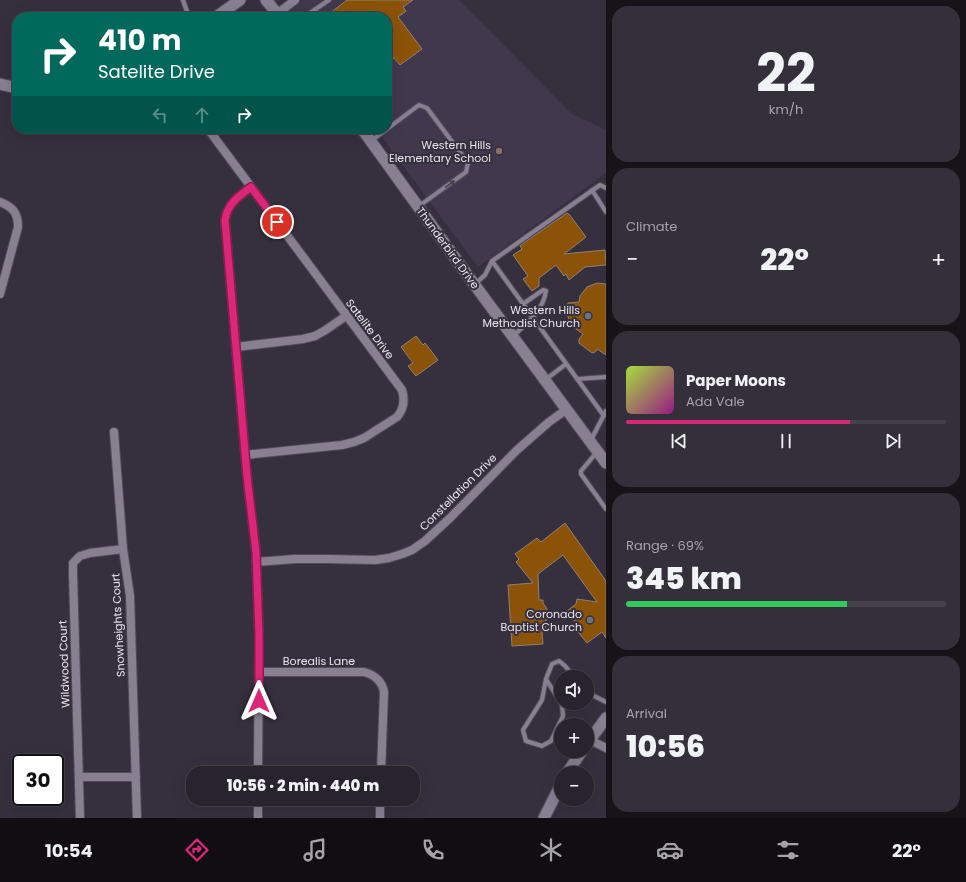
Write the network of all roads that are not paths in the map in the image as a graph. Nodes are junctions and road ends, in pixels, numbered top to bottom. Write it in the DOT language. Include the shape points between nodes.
graph roads {
  1 [pos="182,0"];
  2 [pos="240,0"];
  3 [pos="266,0"];
  4 [pos="295,0"];
  5 [pos="329,0"];
  6 [pos="187,12"];
  7 [pos="223,12"];
  8 [pos="276,12"];
  9 [pos="281,12"];
  10 [pos="311,12"];
  11 [pos="0,84"];
  12 [pos="12,87"];
  13 [pos="392,125"];
  14 [pos="212,134"];
  15 [pos="366,134"];
  16 [pos="380,134"];
  17 [pos="371,141"];
  18 [pos="251,187"];
  19 [pos="606,188"];
  20 [pos="592,190"];
  21 [pos="0,202"];
  22 [pos="418,207"];
  23 [pos="606,212"];
  24 [pos="492,261"];
  25 [pos="474,284"];
  26 [pos="0,294"];
  27 [pos="523,304"];
  28 [pos="346,316"];
  29 [pos="533,318"];
  30 [pos="512,336"];
  31 [pos="236,346"];
  32 [pos="566,364"];
  33 [pos="606,377"];
  34 [pos="577,379"];
  35 [pos="545,380"];
  36 [pos="567,410"];
  37 [pos="606,411"];
  38 [pos="604,416"];
  39 [pos="114,432"];
  40 [pos="590,442"];
  41 [pos="597,451"];
  42 [pos="245,454"];
  43 [pos="606,463"];
  44 [pos="606,509"];
  45 [pos="123,549"];
  46 [pos="256,562"];
  47 [pos="568,670"];
  48 [pos="259,672"];
  49 [pos="546,679"];
  50 [pos="594,696"];
  51 [pos="606,702"];
  52 [pos="606,718"];
  53 [pos="594,735"];
  54 [pos="594,744"];
  55 [pos="606,748"];
  56 [pos="258,766"];
  57 [pos="381,766"];
  58 [pos="79,777"];
  59 [pos="136,777"];
  60 [pos="554,798"];
  61 [pos="258,806"];
  62 [pos="380,806"];
  63 [pos="80,818"];
  64 [pos="137,818"];
  65 [pos="258,818"];
  66 [pos="380,818"];
  67 [pos="544,818"];
  1 -- 6 [label="lane"];
  2 -- 7 [label="street"];
  3 -- 8 [label="street"];
  4 -- 9 [label="street"];
  5 -- 10 [label="lane"];
  11 -- 12 [label="street"];
  22 -- 13 [label="lane, one-way" via="466,172 468,164 427,108 419,105"];
  14 -- 18 [label="street, Satelite Drive"];
  15 -- 17 [label="street, Thunderbird Drive"];
  16 -- 17 [label="lane"];
  17 -- 22 [label="street, Thunderbird Drive"];
  18 -- 28 [label="street, Satelite Drive"];
  18 -- 31 [label="street" via="231,203 225,220"];
  19 -- 20 [label="lane" via="600,185"];
  20 -- 23 [label="lane"];
  20 -- 24 [label="lane"];
  21 -- 26 [label="street" via="13,210 18,221"];
  22 -- 25 [label="street, Thunderbird Drive"];
  24 -- 25 [label="lane" via="485,275"];
  24 -- 27 [label="lane"];
  25 -- 30 [label="street, Thunderbird Drive"];
  27 -- 29 [label="lane"];
  27 -- 29 [label="lane" via="539,292 546,291"];
  28 -- 31 [label="street" via="315,336"];
  28 -- 42 [label="street, Satelite Drive" via="402,390 404,400 400,414 354,442"];
  29 -- 30 [label="lane"];
  29 -- 32 [label="lane"];
  30 -- 35 [label="street, Thunderbird Drive"];
  31 -- 42 [label="street"];
  32 -- 34 [label="lane"];
  32 -- 35 [label="lane"];
  33 -- 34 [label="lane"];
  34 -- 38 [label="lane"];
  35 -- 36 [label="street, Thunderbird Drive"];
  36 -- 40 [label="street, Thunderbird Drive"];
  36 -- 46 [label="street, Constellation Drive" via="516,450 450,518 412,550 375,560 295,559"];
  37 -- 38 [label="lane"];
  38 -- 40 [label="lane"];
  39 -- 45 [label="street, Snowheights Court"];
  40 -- 41 [label="street, Thunderbird Drive"];
  41 -- 43 [label="street, Thunderbird Drive"];
  41 -- 44 [label="lane" via="581,474"];
  42 -- 46 [label="street"];
  45 -- 58 [label="street, Wildwood Court" via="90,553 80,556 73,563"];
  45 -- 59 [label="street, Snowheights Court" via="130,596"];
  46 -- 48 [label="street"];
  47 -- 49 [label="lane" via="559,662 552,664"];
  48 -- 56 [label="street"];
  48 -- 57 [label="street, Borealis Lane" via="364,672 377,678 384,692"];
  49 -- 49 [label="lane" via="542,700 523,730 526,742 542,746 551,741 563,716 562,706"];
  50 -- 51 [label="lane"];
  52 -- 53 [label="street"];
  54 -- 55 [label="street"];
  58 -- 59 [label="street"];
  58 -- 63 [label="street, Wildwood Court"];
  59 -- 64 [label="street, Snowheights Court"];
  60 -- 67 [label="street"];
  61 -- 65 [label="street"];
  62 -- 66 [label="street"];
}
